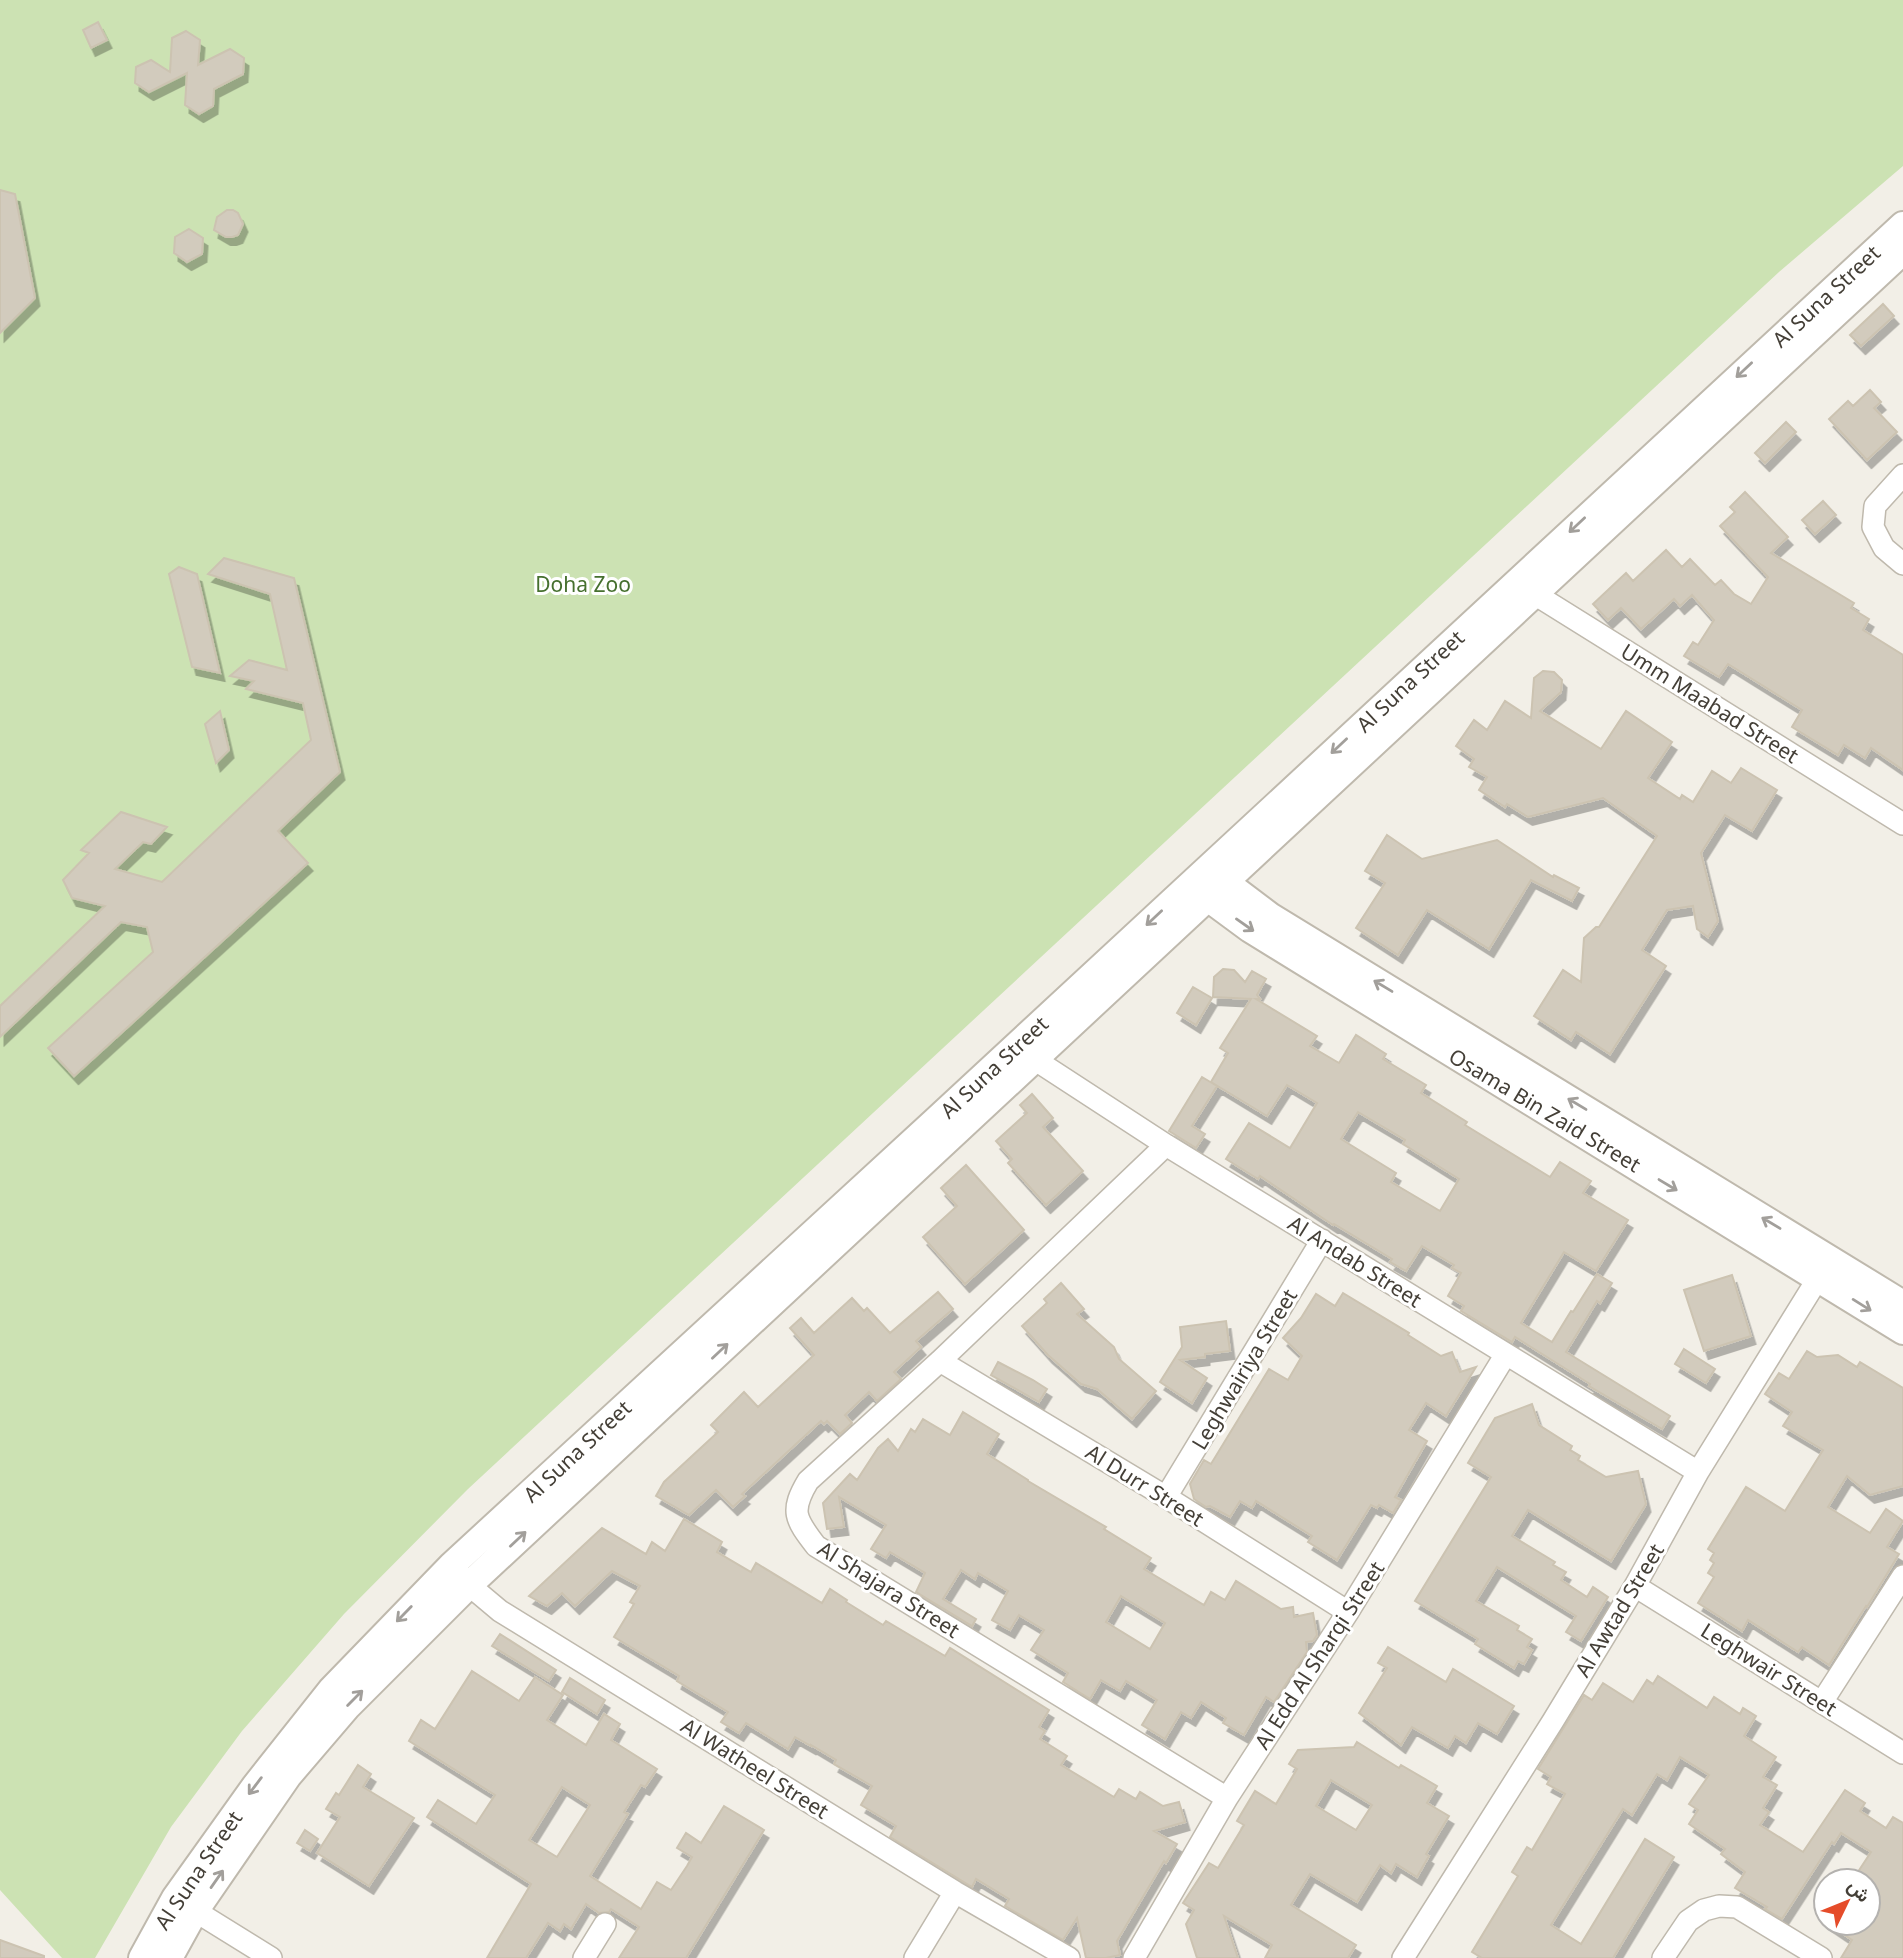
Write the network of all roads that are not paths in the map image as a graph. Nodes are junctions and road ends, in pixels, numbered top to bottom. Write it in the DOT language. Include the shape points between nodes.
graph roads {
  1 [pos="1903,225"];
  2 [pos="1903,251"];
  3 [pos="1903,475"];
  4 [pos="1903,564"];
  5 [pos="1526,586"];
  6 [pos="1903,824"];
  7 [pos="1209,882"];
  8 [pos="1028,1049"];
  9 [pos="1166,1145"];
  10 [pos="1322,1240"];
  11 [pos="1824,1268"];
  12 [pos="1903,1304"];
  13 [pos="1903,1331"];
  14 [pos="1506,1354"];
  15 [pos="940,1361"];
  16 [pos="1698,1472"];
  17 [pos="1166,1497"];
  18 [pos="460,1575"];
  19 [pos="1903,1576"];
  20 [pos="1635,1586"];
  21 [pos="1348,1612"];
  22 [pos="1822,1702"];
  23 [pos="1903,1753"];
  24 [pos="1227,1798"];
  25 [pos="955,1892"];
  26 [pos="185,1904"];
  27 [pos="605,1924"];
  28 [pos="142,1958"];
  29 [pos="169,1958"];
  30 [pos="271,1958"];
  31 [pos="584,1958"];
  32 [pos="915,1958"];
  33 [pos="1069,1958"];
  34 [pos="1134,1958"];
  35 [pos="1403,1958"];
  36 [pos="1663,1958"];
  37 [pos="1821,1958"];
  1 -- 5 [label="street, Al Suna Street, one-way"];
  2 -- 5 [label="street, Al Suna Street"];
  3 -- 4 [label="street" via="1875,506 1873,527 1884,548"];
  5 -- 6 [label="street, Umm Maabad Street"];
  5 -- 7 [label="street, Al Suna Street"];
  7 -- 8 [label="street, Al Suna Street"];
  7 -- 11 [label="street, Osama Bin Zaid Street" via="1250,929"];
  8 -- 9 [label="street, Al Andab Street"];
  8 -- 18 [label="street, Al Suna Street"];
  9 -- 10 [label="street, Al Andab Street"];
  9 -- 15 [label="street, Al Shajara Street"];
  10 -- 14 [label="street, Al Andab Street"];
  10 -- 17 [label="street, Leghwairiya Street"];
  11 -- 12 [label="street, Osama Bin Zaid Street"];
  11 -- 13 [label="street, Osama Bin Zaid Street, one-way"];
  11 -- 16 [label="street, Al Awtad Street"];
  14 -- 16 [label="street, Al Andab Street"];
  14 -- 21 [label="street, Al Edd Al Sharqi Street"];
  15 -- 17 [label="street, Al Durr Street"];
  15 -- 24 [label="street, Al Shajara Street" via="808,1480 796,1511 802,1528 816,1546"];
  16 -- 20 [label="street, Al Awtad Street"];
  17 -- 21 [label="street, Al Durr Street"];
  18 -- 25 [label="street, Al Watheel Street" via="500,1611"];
  18 -- 26 [label="street, Al Suna Street" via="331,1690 255,1786"];
  19 -- 22 [label="street"];
  20 -- 22 [label="street, Leghwair Street"];
  20 -- 35 [label="street, Al Awtad Street"];
  21 -- 24 [label="street, Al Edd Al Sharqi Street"];
  22 -- 23 [label="street, Leghwair Street"];
  24 -- 34 [label="street, Al Edd Al Sharqi Street"];
  25 -- 32 [label="street"];
  25 -- 33 [label="street, Al Watheel Street"];
  26 -- 28 [label="street, Al Suna Street"];
  26 -- 29 [label="street, Al Suna Street"];
  26 -- 30 [label="street"];
  27 -- 31 [label="street"];
  36 -- 37 [label="street" via="1688,1922 1719,1906 1737,1907"];
}
